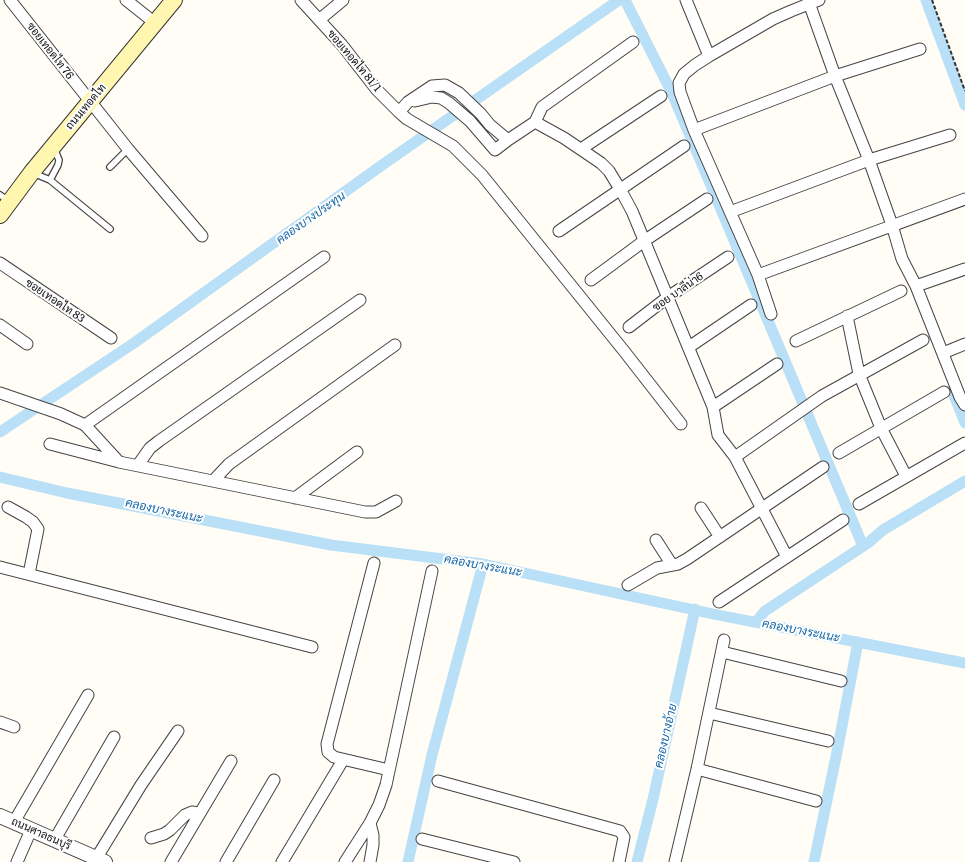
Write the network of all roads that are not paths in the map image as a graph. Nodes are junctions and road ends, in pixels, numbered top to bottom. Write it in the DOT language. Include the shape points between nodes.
graph roads {
  1 [pos="10,0"];
  2 [pos="126,0"];
  3 [pos="174,0"];
  4 [pos="301,0"];
  5 [pos="343,0"];
  6 [pos="686,0"];
  7 [pos="812,1"];
  8 [pos="320,20"];
  9 [pos="155,23"];
  10 [pos="633,42"];
  11 [pos="920,49"];
  12 [pos="709,56"];
  13 [pos="835,76"];
  14 [pos="661,96"];
  15 [pos="90,102"];
  16 [pos="408,102"];
  17 [pos="399,112"];
  18 [pos="535,122"];
  19 [pos="490,125"];
  20 [pos="694,130"];
  21 [pos="480,133"];
  22 [pos="950,135"];
  23 [pos="508,140"];
  24 [pos="53,146"];
  25 [pos="684,146"];
  26 [pos="128,149"];
  27 [pos="581,149"];
  28 [pos="869,160"];
  29 [pos="110,167"];
  30 [pos="32,172"];
  31 [pos="50,180"];
  32 [pos="620,189"];
  33 [pos="5,198"];
  34 [pos="707,199"];
  35 [pos="965,199"];
  36 [pos="730,212"];
  37 [pos="0,215"];
  38 [pos="892,225"];
  39 [pos="110,229"];
  40 [pos="559,231"];
  41 [pos="202,236"];
  42 [pos="644,241"];
  43 [pos="324,257"];
  44 [pos="728,257"];
  45 [pos="0,263"];
  46 [pos="965,269"];
  47 [pos="758,275"];
  48 [pos="591,280"];
  49 [pos="916,286"];
  50 [pos="901,291"];
  51 [pos="668,297"];
  52 [pos="360,300"];
  53 [pos="751,305"];
  54 [pos="771,314"];
  55 [pos="847,316"];
  56 [pos="0,325"];
  57 [pos="629,327"];
  58 [pos="111,338"];
  59 [pos="923,340"];
  60 [pos="796,341"];
  61 [pos="27,344"];
  62 [pos="965,344"];
  63 [pos="395,345"];
  64 [pos="689,347"];
  65 [pos="943,353"];
  66 [pos="777,364"];
  67 [pos="859,374"];
  68 [pos="944,392"];
  69 [pos="3,394"];
  70 [pos="965,404"];
  71 [pos="713,407"];
  72 [pos="681,424"];
  73 [pos="84,425"];
  74 [pos="881,427"];
  75 [pos="965,443"];
  76 [pos="50,444"];
  77 [pos="357,452"];
  78 [pos="839,453"];
  79 [pos="735,457"];
  80 [pos="119,462"];
  81 [pos="138,466"];
  82 [pos="823,467"];
  83 [pos="906,476"];
  84 [pos="213,481"];
  85 [pos="295,498"];
  86 [pos="396,501"];
  87 [pos="859,504"];
  88 [pos="8,508"];
  89 [pos="701,508"];
  90 [pos="762,509"];
  91 [pos="844,520"];
  92 [pos="720,537"];
  93 [pos="656,540"];
  94 [pos="786,557"];
  95 [pos="374,563"];
  96 [pos="672,565"];
  97 [pos="0,567"];
  98 [pos="432,571"];
  99 [pos="29,574"];
  100 [pos="628,585"];
  101 [pos="719,602"];
  102 [pos="724,640"];
  103 [pos="312,647"];
  104 [pos="722,652"];
  105 [pos="841,681"];
  106 [pos="88,695"];
  107 [pos="709,713"];
  108 [pos="0,722"];
  109 [pos="14,727"];
  110 [pos="178,731"];
  111 [pos="114,737"];
  112 [pos="828,741"];
  113 [pos="344,760"];
  114 [pos="231,761"];
  115 [pos="697,769"];
  116 [pos="389,770"];
  117 [pos="274,780"];
  118 [pos="438,781"];
  119 [pos="816,801"];
  120 [pos="200,813"];
  121 [pos="0,816"];
  122 [pos="14,822"];
  123 [pos="370,823"];
  124 [pos="31,830"];
  125 [pos="151,838"];
  126 [pos="55,839"];
  127 [pos="422,839"];
  128 [pos="98,861"];
  129 [pos="17,862"];
  130 [pos="171,862"];
  131 [pos="226,862"];
  132 [pos="282,862"];
  133 [pos="345,862"];
  134 [pos="370,862"];
  135 [pos="514,862"];
  136 [pos="619,862"];
  137 [pos="675,862"];
  1 -- 15 [label="street, ซอยเทอดไท 76"];
  2 -- 9 [label="street"];
  3 -- 9 [label="main road, ถนนเทอดไท"];
  4 -- 8 [label="street, ซอยเทอดไท 81/1"];
  5 -- 8 [label="street"];
  6 -- 12 [label="street"];
  7 -- 12 [label="street" via="774,19"];
  7 -- 13 [label="street"];
  8 -- 17 [label="street, ซอยเทอดไท 81/1" via="377,90"];
  9 -- 15 [label="main road, ถนนเทอดไท"];
  10 -- 18 [label="street" via="542,107"];
  11 -- 13 [label="street"];
  12 -- 20 [label="street" via="695,64 679,83"];
  13 -- 20 [label="street"];
  13 -- 28 [label="street"];
  14 -- 27 [label="street"];
  15 -- 24 [label="main road, ถนนเทอดไท"];
  15 -- 26 [label="street, ซอยเทอดไท 76"];
  16 -- 17 [label="street"];
  16 -- 19 [label="street" via="432,86 445,85 459,93"];
  16 -- 21 [label="street" via="432,97 441,98 470,121"];
  17 -- 72 [label="street, ซอยเทอดไท 81/1" via="453,146 469,160"];
  18 -- 23 [label="street"];
  18 -- 27 [label="street"];
  19 -- 21 [label="street"];
  19 -- 23 [label="street"];
  20 -- 36 [label="street"];
  21 -- 23 [label="street" via="495,150"];
  22 -- 28 [label="street"];
  24 -- 30 [label="main road, ถนนเทอดไท"];
  24 -- 31 [label="lane" via="59,160"];
  25 -- 32 [label="street"];
  26 -- 29 [label="lane"];
  26 -- 41 [label="street, ซอยเทอดไท 76"];
  27 -- 32 [label="street" via="605,167"];
  28 -- 36 [label="street"];
  28 -- 38 [label="street"];
  30 -- 31 [label="lane"];
  30 -- 33 [label="main road, ถนนเทอดไท"];
  31 -- 39 [label="lane"];
  32 -- 40 [label="street"];
  32 -- 42 [label="street"];
  33 -- 37 [label="main road, ถนนเทอดไท"];
  34 -- 42 [label="street"];
  35 -- 38 [label="street"];
  36 -- 47 [label="street"];
  38 -- 47 [label="street"];
  38 -- 49 [label="street" via="902,259"];
  42 -- 48 [label="street"];
  42 -- 51 [label="street"];
  43 -- 73 [label="street"];
  44 -- 51 [label="street, ซอย บาลีน่า6"];
  45 -- 58 [label="street, ซอยเทอดไท 83"];
  46 -- 49 [label="street"];
  47 -- 54 [label="street"];
  49 -- 65 [label="street"];
  50 -- 55 [label="street"];
  51 -- 57 [label="street, ซอย บาลีน่า6"];
  51 -- 64 [label="street"];
  52 -- 81 [label="street" via="159,441 150,448"];
  53 -- 64 [label="street"];
  55 -- 60 [label="street"];
  55 -- 67 [label="street"];
  56 -- 61 [label="street"];
  59 -- 67 [label="street"];
  62 -- 65 [label="street"];
  63 -- 84 [label="street" via="234,459"];
  64 -- 71 [label="street"];
  65 -- 70 [label="street"];
  66 -- 71 [label="street"];
  67 -- 74 [label="street"];
  67 -- 79 [label="street" via="822,396"];
  68 -- 74 [label="street"];
  69 -- 73 [label="street" via="61,414"];
  71 -- 79 [label="street" via="718,435"];
  73 -- 80 [label="street"];
  74 -- 78 [label="street"];
  74 -- 83 [label="street"];
  75 -- 83 [label="street"];
  76 -- 80 [label="street"];
  77 -- 85 [label="street"];
  79 -- 90 [label="street"];
  80 -- 81 [label="street"];
  81 -- 84 [label="street"];
  82 -- 90 [label="street"];
  83 -- 87 [label="street"];
  84 -- 85 [label="street"];
  85 -- 86 [label="street" via="372,513"];
  88 -- 99 [label="street" via="26,517 38,529"];
  89 -- 92 [label="street"];
  90 -- 92 [label="street"];
  90 -- 94 [label="street"];
  91 -- 94 [label="street"];
  92 -- 96 [label="street" via="687,560"];
  93 -- 96 [label="street"];
  94 -- 101 [label="street"];
  95 -- 113 [label="street" via="327,744 328,752"];
  96 -- 100 [label="street" via="650,571"];
  97 -- 99 [label="street"];
  98 -- 116 [label="street"];
  99 -- 103 [label="street"];
  102 -- 104 [label="street"];
  104 -- 105 [label="street"];
  104 -- 107 [label="street"];
  106 -- 122 [label="street"];
  107 -- 112 [label="street"];
  107 -- 115 [label="street"];
  108 -- 109 [label="street"];
  110 -- 128 [label="street" via="141,785"];
  111 -- 126 [label="street"];
  113 -- 116 [label="street"];
  113 -- 132 [label="street"];
  114 -- 120 [label="street"];
  115 -- 119 [label="street"];
  115 -- 137 [label="street"];
  116 -- 123 [label="street" via="379,805"];
  117 -- 131 [label="street"];
  118 -- 136 [label="street" via="620,831 624,837"];
  120 -- 125 [label="street" via="192,812 185,815 170,830"];
  120 -- 130 [label="street"];
  121 -- 122 [label="street, ถนนศาลธนบุรี"];
  122 -- 124 [label="street, ถนนศาลธนบุรี"];
  123 -- 133 [label="street"];
  123 -- 134 [label="street" via="374,845"];
  124 -- 126 [label="street, ถนนศาลธนบุรี"];
  124 -- 129 [label="street"];
  126 -- 128 [label="street, ถนนศาลธนบุรี"];
  127 -- 135 [label="street"];
}
